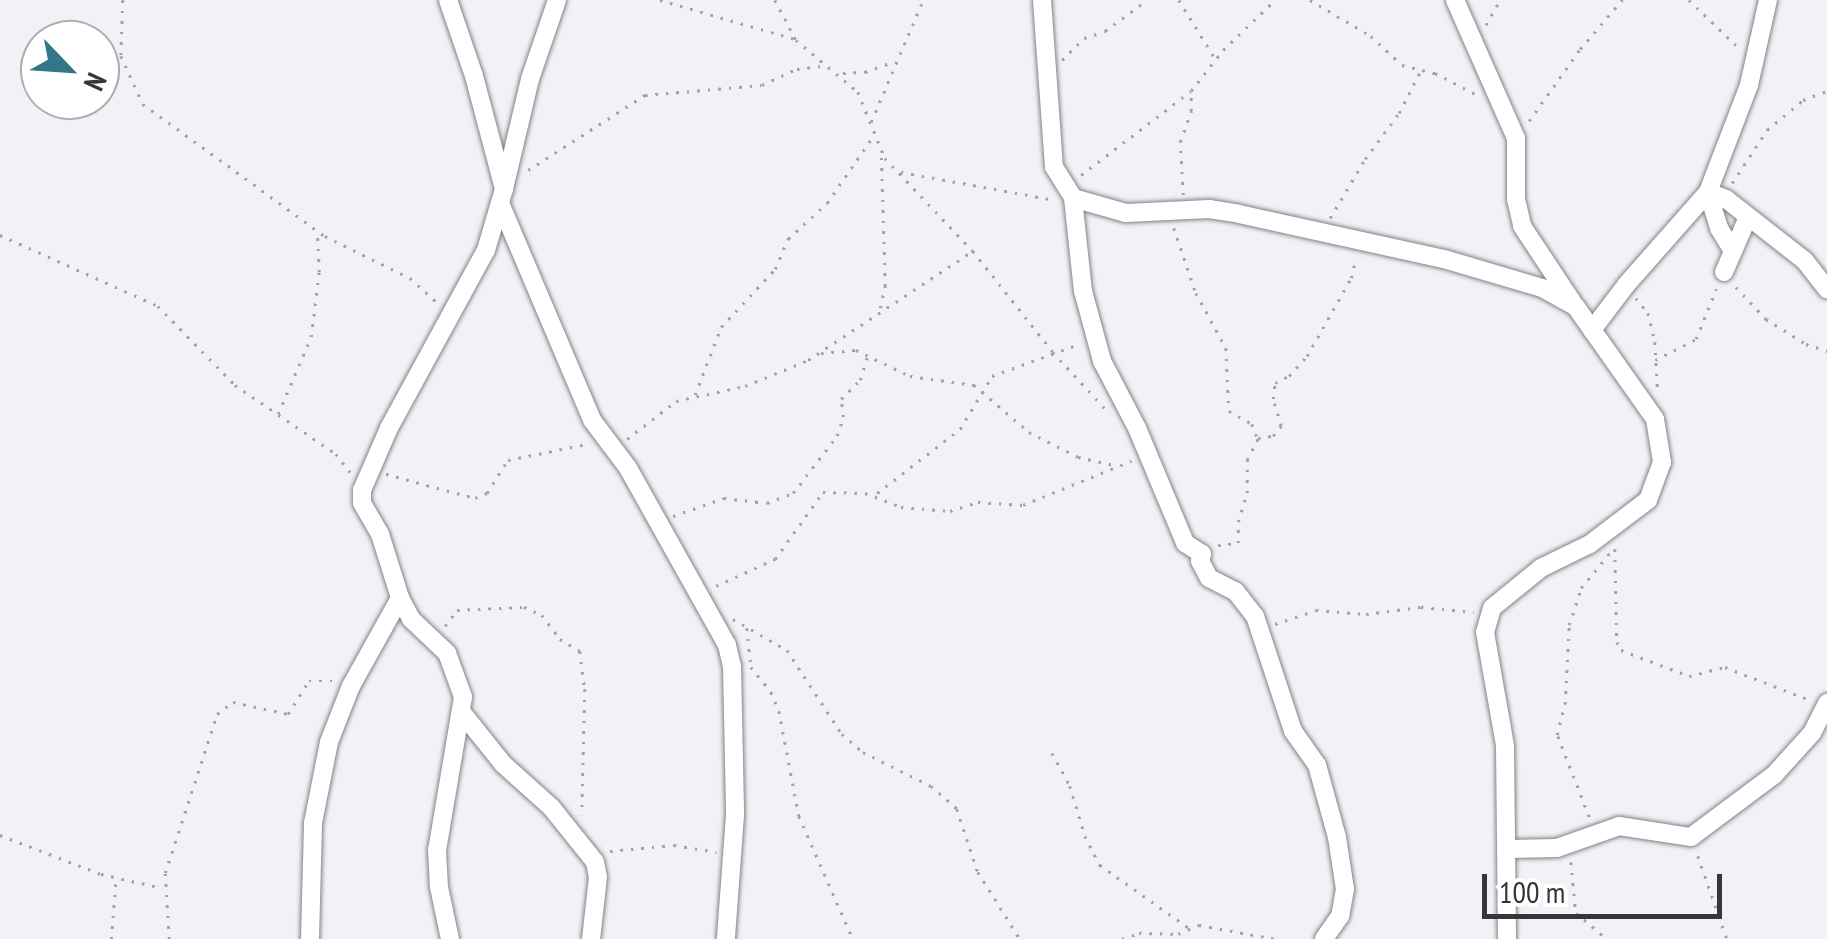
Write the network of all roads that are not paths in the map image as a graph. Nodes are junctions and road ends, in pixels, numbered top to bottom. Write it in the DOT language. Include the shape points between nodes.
graph roads {
  1 [pos="448,0"];
  2 [pos="557,0"];
  3 [pos="1042,0"];
  4 [pos="1454,0"];
  5 [pos="1768,0"];
  6 [pos="504,190"];
  7 [pos="1714,194"];
  8 [pos="1070,197"];
  9 [pos="1748,217"];
  10 [pos="1733,251"];
  11 [pos="1724,272"];
  12 [pos="1827,289"];
  13 [pos="1576,307"];
  14 [pos="1592,330"];
  15 [pos="400,598"];
  16 [pos="1824,709"];
  17 [pos="463,714"];
  18 [pos="1508,850"];
  19 [pos="310,939"];
  20 [pos="450,939"];
  21 [pos="591,939"];
  22 [pos="726,939"];
  23 [pos="1324,939"];
  24 [pos="1508,939"];
  1 -- 6 [label="street"];
  2 -- 6 [label="street"];
  3 -- 8 [label="street" via="1054,168"];
  4 -- 13 [label="street" via="1516,138 1522,226"];
  5 -- 7 [label="street"];
  6 -- 15 [label="street" via="486,250 362,490"];
  6 -- 22 [label="street" via="592,420 727,645 734,863"];
  7 -- 9 [label="street"];
  7 -- 10 [label="street" via="1719,228"];
  7 -- 14 [label="street"];
  8 -- 13 [label="street" via="1126,213 1209,209 1322,232 1495,273"];
  8 -- 23 [label="street" via="1093,334 1185,543 1202,554 1204,572 1247,602 1293,730 1317,765 1337,838 1343,904"];
  9 -- 10 [label="street"];
  9 -- 12 [label="street" via="1805,261"];
  10 -- 11 [label="street"];
  13 -- 14 [label="street"];
  14 -- 18 [label="street" via="1655,419 1662,462 1648,500 1492,608 1485,632 1501,707"];
  15 -- 17 [label="street" via="455,669"];
  15 -- 19 [label="street" via="351,686 317,792"];
  16 -- 18 [label="street" via="1774,774 1691,837 1619,826 1557,848"];
  17 -- 20 [label="street" via="437,850"];
  17 -- 21 [label="street" via="598,869"];
  18 -- 24 [label="street"];
}
